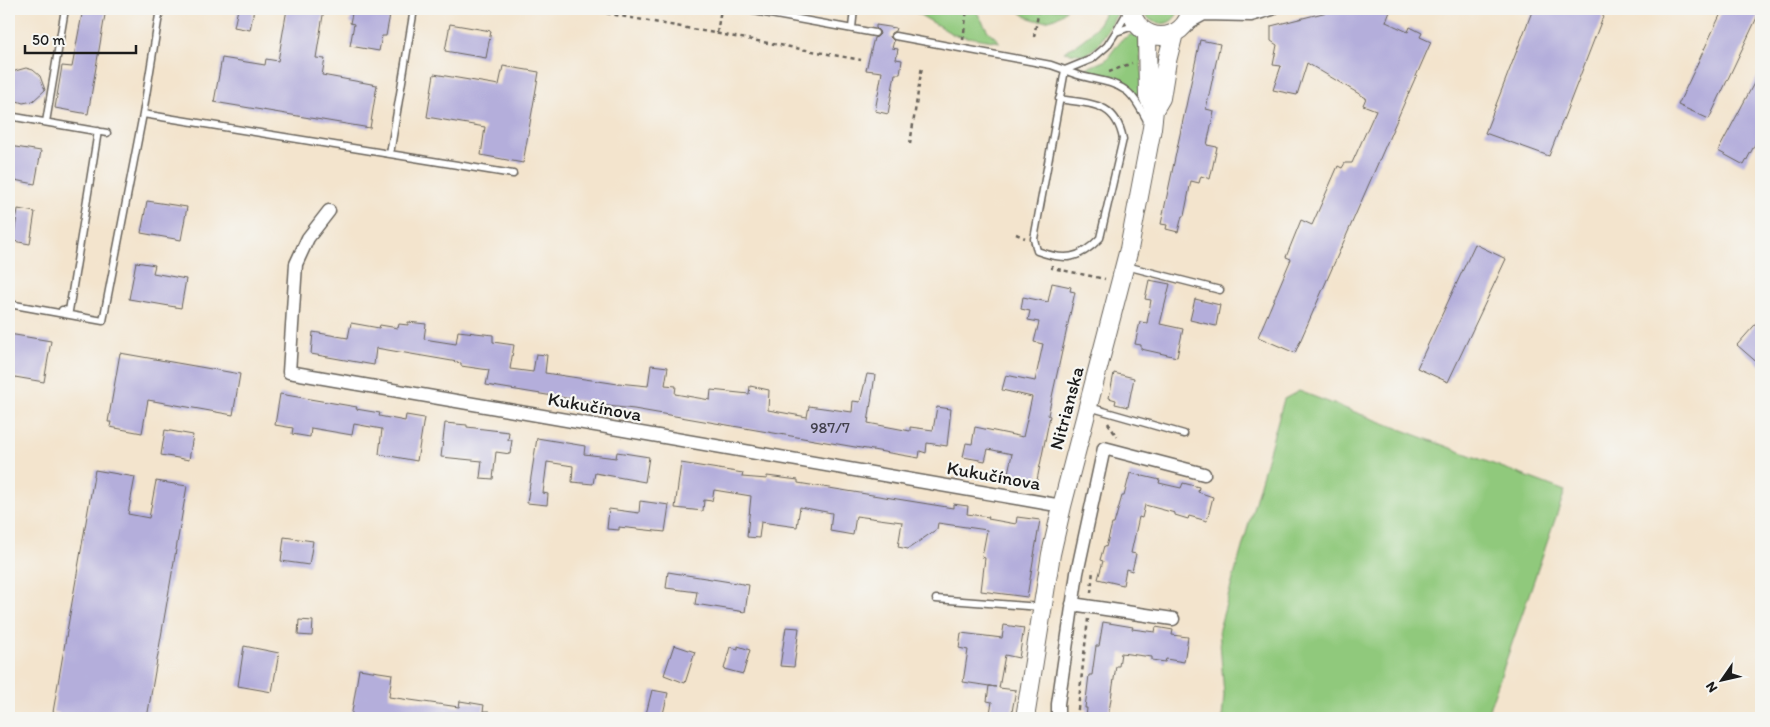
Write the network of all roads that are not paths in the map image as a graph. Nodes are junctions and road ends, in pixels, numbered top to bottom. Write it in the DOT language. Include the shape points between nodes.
graph roads {
  1 [pos="65,9"];
  2 [pos="160,9"];
  3 [pos="414,9"];
  4 [pos="743,9"];
  5 [pos="854,9"];
  6 [pos="1272,9"];
  7 [pos="756,10"];
  8 [pos="1251,12"];
  9 [pos="1190,18"];
  10 [pos="1136,19"];
  11 [pos="852,28"];
  12 [pos="1116,32"];
  13 [pos="875,33"];
  14 [pos="895,36"];
  15 [pos="1065,70"];
  16 [pos="1059,99"];
  17 [pos="1154,110"];
  18 [pos="143,114"];
  19 [pos="9,116"];
  20 [pos="46,122"];
  21 [pos="1152,128"];
  22 [pos="98,131"];
  23 [pos="107,132"];
  24 [pos="390,154"];
  25 [pos="513,174"];
  26 [pos="329,211"];
  27 [pos="1125,266"];
  28 [pos="1220,290"];
  29 [pos="9,303"];
  30 [pos="1088,407"];
  31 [pos="1184,434"];
  32 [pos="1204,474"];
  33 [pos="1062,506"];
  34 [pos="936,599"];
  35 [pos="1072,604"];
  36 [pos="1042,607"];
  37 [pos="1174,619"];
  38 [pos="1025,718"];
  39 [pos="1058,718"];
  1 -- 20 [label="lane"];
  2 -- 18 [label="lane"];
  3 -- 24 [label="lane"];
  4 -- 7 [label="lane"];
  5 -- 11 [label="lane"];
  6 -- 8 [label="street"];
  7 -- 11 [label="lane"];
  8 -- 9 [label="street"];
  9 -- 10 [label="main road" via="1165,36 1156,36"];
  9 -- 17 [label="main road, Nitrianska" via="1167,61 1161,98"];
  10 -- 12 [label="lane"];
  10 -- 12 [label="lane"];
  10 -- 17 [label="main road, Nitrianska" via="1148,96"];
  11 -- 13 [label="lane"];
  12 -- 15 [label="lane" via="1099,54"];
  14 -- 15 [label="lane"];
  15 -- 16 [label="lane"];
  15 -- 21 [label="lane" via="1126,90"];
  16 -- 16 [label="lane" via="1091,104 1112,113 1121,127 1123,139 1100,238 1089,250 1074,257 1037,251 1034,239"];
  17 -- 21 [label="main road, Nitrianska"];
  18 -- 24 [label="lane"];
  18 -- 29 [label="lane" via="103,321"];
  19 -- 20 [label="lane"];
  20 -- 22 [label="lane"];
  21 -- 27 [label="main road, Nitrianska"];
  22 -- 23 [label="lane"];
  22 -- 29 [label="lane" via="69,311"];
  24 -- 25 [label="lane"];
  26 -- 33 [label="street, Kukučínova" via="308,238 296,264 289,372"];
  27 -- 28 [label="lane"];
  27 -- 30 [label="main road, Nitrianska"];
  30 -- 31 [label="lane"];
  30 -- 33 [label="main road, Nitrianska"];
  32 -- 35 [label="street" via="1104,448"];
  33 -- 36 [label="main road, Nitrianska"];
  34 -- 36 [label="lane"];
  35 -- 37 [label="street"];
  35 -- 39 [label="street"];
  36 -- 38 [label="main road, Nitrianska"];
}
